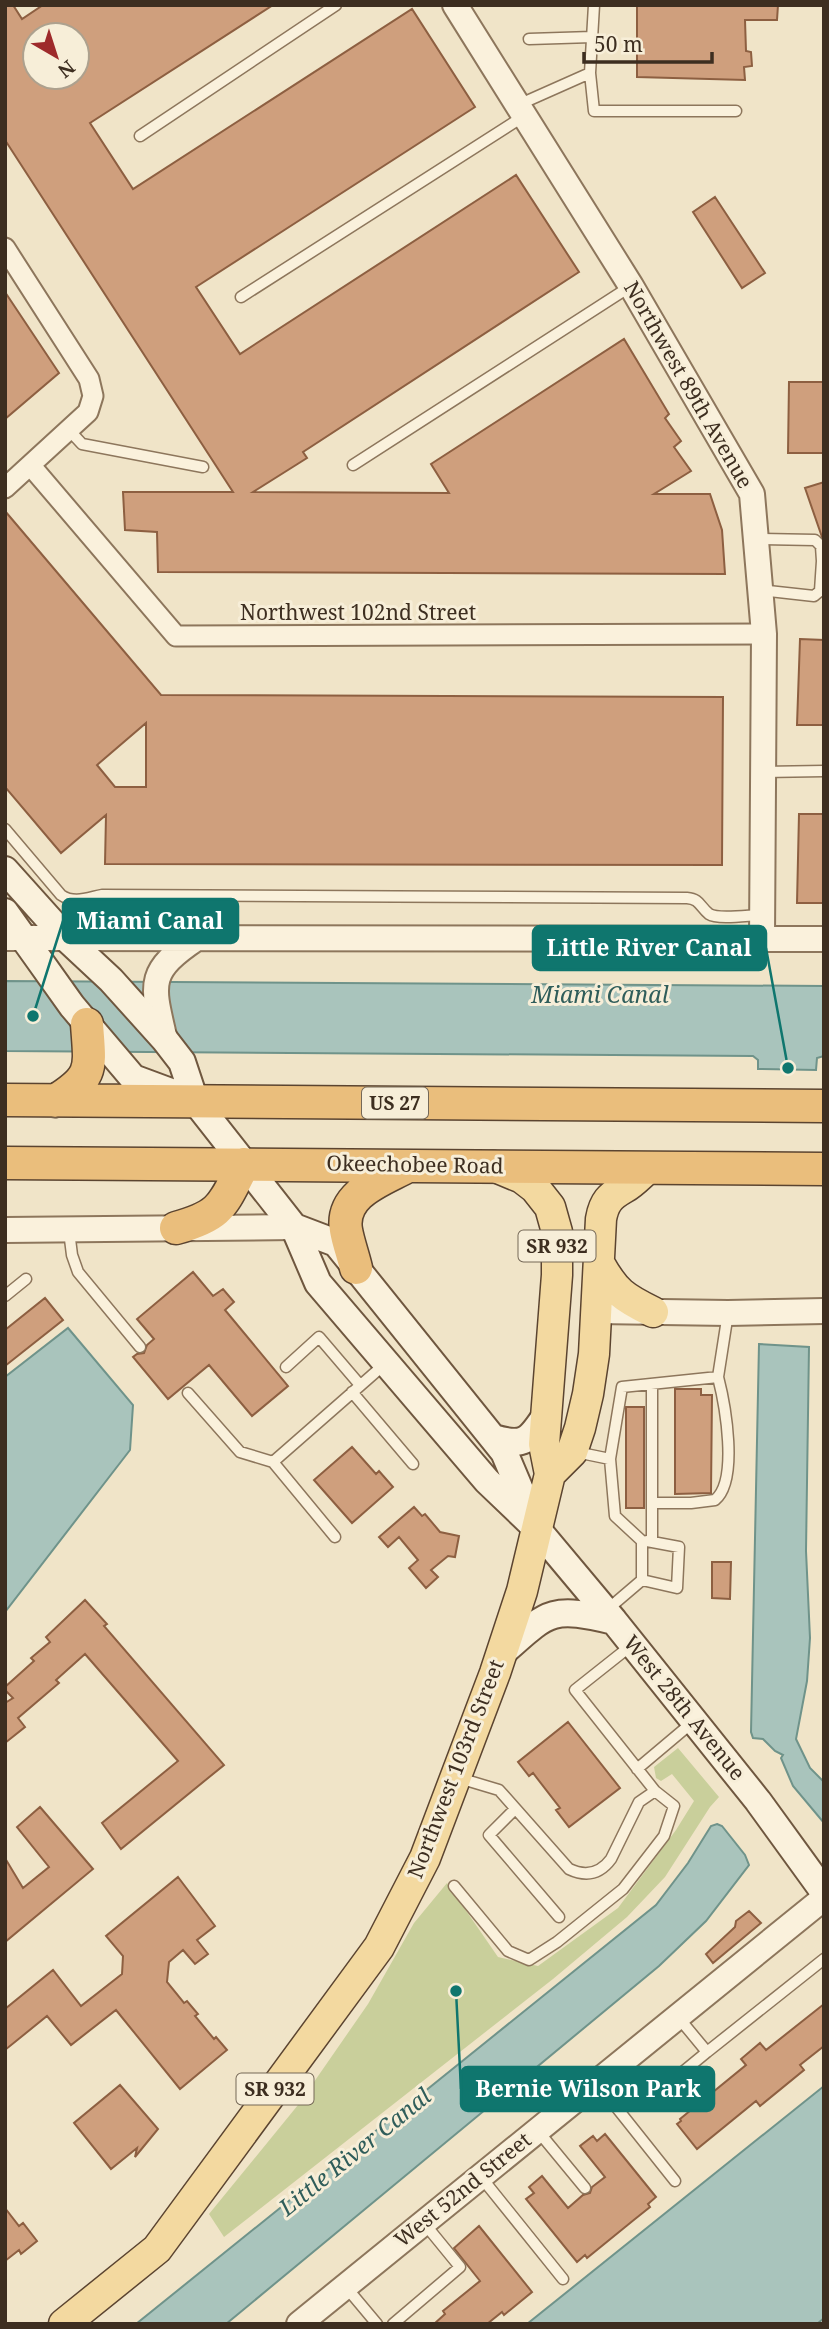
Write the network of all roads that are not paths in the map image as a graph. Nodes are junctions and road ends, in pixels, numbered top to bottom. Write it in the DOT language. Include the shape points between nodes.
graph roads {
  1 [pos="336,5"];
  2 [pos="455,5"];
  3 [pos="594,5"];
  4 [pos="592,37"];
  5 [pos="529,39"];
  6 [pos="590,73"];
  7 [pos="521,111"];
  8 [pos="736,111"];
  9 [pos="140,136"];
  10 [pos="5,248"];
  11 [pos="631,286"];
  12 [pos="241,297"];
  13 [pos="69,430"];
  14 [pos="353,465"];
  15 [pos="31,466"];
  16 [pos="203,467"];
  17 [pos="5,488"];
  18 [pos="756,539"];
  19 [pos="823,561"];
  20 [pos="760,590"];
  21 [pos="764,634"];
  22 [pos="824,771"];
  23 [pos="763,772"];
  24 [pos="5,829"];
  25 [pos="5,870"];
  26 [pos="5,912"];
  27 [pos="762,927"];
  28 [pos="14,938"];
  29 [pos="197,938"];
  30 [pos="67,939"];
  31 [pos="824,939"];
  32 [pos="87,1024"];
  33 [pos="165,1040"];
  34 [pos="102,1058"];
  35 [pos="5,1100"];
  36 [pos="55,1101"];
  37 [pos="195,1101"];
  38 [pos="824,1106"];
  39 [pos="5,1163"];
  40 [pos="244,1164"];
  41 [pos="409,1165"];
  42 [pos="490,1166"];
  43 [pos="647,1168"];
  44 [pos="824,1169"];
  45 [pos="294,1227"];
  46 [pos="176,1228"];
  47 [pos="5,1230"];
  48 [pos="69,1230"];
  49 [pos="599,1263"];
  50 [pos="356,1268"];
  51 [pos="26,1279"];
  52 [pos="5,1296"];
  53 [pos="597,1311"];
  54 [pos="824,1311"];
  55 [pos="653,1312"];
  56 [pos="728,1313"];
  57 [pos="140,1347"];
  58 [pos="550,1361"];
  59 [pos="386,1363"];
  60 [pos="286,1367"];
  61 [pos="718,1377"];
  62 [pos="652,1384"];
  63 [pos="356,1388"];
  64 [pos="188,1393"];
  65 [pos="469,1408"];
  66 [pos="546,1415"];
  67 [pos="493,1438"];
  68 [pos="572,1452"];
  69 [pos="610,1459"];
  70 [pos="273,1462"];
  71 [pos="413,1464"];
  72 [pos="550,1474"];
  73 [pos="652,1503"];
  74 [pos="537,1529"];
  75 [pos="335,1537"];
  76 [pos="647,1541"];
  77 [pos="642,1580"];
  78 [pos="610,1616"];
  79 [pos="633,1644"];
  80 [pos="501,1654"];
  81 [pos="694,1720"];
  82 [pos="637,1769"];
  83 [pos="456,1776"];
  84 [pos="655,1791"];
  85 [pos="516,1809"];
  86 [pos="454,1886"];
  87 [pos="824,1892"];
  88 [pos="824,1898"];
  89 [pos="559,1917"];
  90 [pos="824,1959"];
  91 [pos="678,2016"];
  92 [pos="708,2052"];
  93 [pos="596,2083"];
  94 [pos="645,2103"];
  95 [pos="537,2131"];
  96 [pos="481,2176"];
  97 [pos="675,2180"];
  98 [pos="585,2188"];
  99 [pos="424,2223"];
  100 [pos="563,2279"];
  101 [pos="345,2286"];
  102 [pos="64,2324"];
  103 [pos="299,2324"];
  104 [pos="377,2324"];
  105 [pos="393,2324"];
  1 -- 9 [label="lane"];
  2 -- 7 [label="street, Northwest 89th Avenue"];
  3 -- 4 [label="lane"];
  4 -- 5 [label="lane"];
  4 -- 6 [label="lane"];
  6 -- 7 [label="lane"];
  6 -- 8 [label="lane" via="594,111"];
  7 -- 11 [label="street, Northwest 89th Avenue"];
  7 -- 12 [label="lane"];
  10 -- 13 [label="street" via="89,379 93,396 88,412"];
  11 -- 14 [label="lane"];
  11 -- 18 [label="street, Northwest 89th Avenue" via="752,494"];
  13 -- 15 [label="street"];
  13 -- 16 [label="lane" via="82,444"];
  15 -- 17 [label="street"];
  15 -- 21 [label="street, Northwest 102nd Street" via="176,636"];
  18 -- 19 [label="lane" via="814,540 821,546"];
  18 -- 20 [label="street, Northwest 89th Avenue"];
  19 -- 20 [label="lane" via="820,591 814,596"];
  20 -- 21 [label="street, Northwest 89th Avenue"];
  21 -- 23 [label="street, Northwest 89th Avenue"];
  22 -- 23 [label="lane"];
  23 -- 27 [label="street, Northwest 89th Avenue"];
  24 -- 27 [label="lane" via="68,900 102,895 687,898 699,902 709,914"];
  25 -- 30 [label="main road, West 28th Avenue"];
  26 -- 28 [label="main road"];
  27 -- 29 [label="street"];
  27 -- 31 [label="street"];
  28 -- 30 [label="street"];
  28 -- 32 [label="main road"];
  29 -- 30 [label="street"];
  29 -- 33 [label="street" via="168,959 156,978"];
  30 -- 33 [label="main road, West 28th Avenue"];
  32 -- 34 [label="highway"];
  33 -- 37 [label="main road, West 28th Avenue" via="182,1062"];
  34 -- 36 [label="highway" via="74,1089"];
  34 -- 37 [label="main road" via="133,1078"];
  35 -- 36 [label="highway, US 27"];
  36 -- 37 [label="highway, US 27"];
  37 -- 38 [label="highway, US 27"];
  37 -- 40 [label="main road, West 28th Avenue"];
  39 -- 40 [label="highway, Okeechobee Road"];
  40 -- 41 [label="highway, Okeechobee Road"];
  40 -- 45 [label="main road, West 28th Avenue"];
  40 -- 46 [label="highway" via="216,1211 202,1221"];
  41 -- 42 [label="highway, Okeechobee Road"];
  41 -- 50 [label="highway" via="365,1189 349,1207 346,1229"];
  42 -- 43 [label="highway, Okeechobee Road"];
  42 -- 58 [label="main road, SR 932" via="522,1178 554,1215 556,1275"];
  43 -- 44 [label="highway, Okeechobee Road"];
  43 -- 49 [label="main road, SR 932" via="603,1206"];
  45 -- 46 [label="street"];
  45 -- 50 [label="main road, West 28th Avenue" via="336,1243"];
  45 -- 59 [label="main road, West 28th Avenue" via="318,1283"];
  46 -- 48 [label="street"];
  47 -- 48 [label="street"];
  48 -- 57 [label="lane" via="78,1272"];
  49 -- 53 [label="main road, SR 932"];
  49 -- 55 [label="main road" via="614,1287"];
  50 -- 65 [label="main road, West 28th Avenue"];
  51 -- 52 [label="lane"];
  53 -- 55 [label="street"];
  53 -- 58 [label="main road" via="568,1335"];
  53 -- 68 [label="main road, SR 932" via="588,1394"];
  54 -- 56 [label="street"];
  55 -- 56 [label="street"];
  56 -- 61 [label="lane"];
  58 -- 66 [label="main road, Northwest 103rd Street / SR 932"];
  59 -- 63 [label="lane"];
  59 -- 65 [label="main road" via="398,1361 420,1369"];
  59 -- 74 [label="main road, West 28th Avenue" via="487,1481"];
  60 -- 63 [label="lane" via="319,1337"];
  61 -- 62 [label="lane"];
  61 -- 73 [label="lane" via="725,1404 728,1473 724,1488 716,1500"];
  62 -- 69 [label="lane" via="622,1387"];
  62 -- 73 [label="lane"];
  63 -- 70 [label="lane"];
  63 -- 71 [label="lane"];
  64 -- 70 [label="lane" via="240,1452"];
  65 -- 67 [label="main road, West 28th Avenue"];
  66 -- 67 [label="main road" via="528,1439 509,1443"];
  66 -- 72 [label="main road, Northwest 103rd Street / SR 932" via="544,1444"];
  67 -- 74 [label="main road, West 28th Avenue" via="504,1452"];
  68 -- 69 [label="lane"];
  68 -- 72 [label="main road, SR 932"];
  69 -- 76 [label="lane" via="615,1516"];
  70 -- 75 [label="lane"];
  72 -- 74 [label="main road, Northwest 103rd Street / SR 932"];
  73 -- 76 [label="lane"];
  74 -- 78 [label="main road, West 28th Avenue"];
  74 -- 80 [label="main road, Northwest 103rd Street / SR 932"];
  76 -- 77 [label="lane"];
  76 -- 77 [label="lane" via="679,1547 677,1587"];
  77 -- 78 [label="lane"];
  78 -- 79 [label="main road, West 28th Avenue"];
  78 -- 80 [label="main road" via="554,1614 540,1619"];
  79 -- 81 [label="main road, West 28th Avenue"];
  79 -- 82 [label="lane" via="575,1690"];
  80 -- 83 [label="main road, Northwest 103rd Street / SR 932"];
  81 -- 82 [label="lane"];
  81 -- 87 [label="main road, West 28th Avenue"];
  82 -- 84 [label="lane"];
  83 -- 85 [label="lane" via="499,1790"];
  83 -- 102 [label="main road, Northwest 103rd Street / SR 932" via="425,1858 379,1947 158,2249"];
  84 -- 85 [label="lane" via="639,1802 605,1867 587,1874 569,1869"];
  84 -- 86 [label="lane" via="674,1806 664,1836 623,1889 529,1960 508,1951"];
  85 -- 89 [label="lane" via="489,1835"];
  88 -- 91 [label="street, West 52nd Street"];
  90 -- 92 [label="lane"];
  91 -- 92 [label="lane"];
  91 -- 93 [label="street, West 52nd Street"];
  92 -- 94 [label="lane"];
  93 -- 95 [label="street, West 52nd Street"];
  93 -- 97 [label="lane"];
  95 -- 96 [label="street, West 52nd Street"];
  95 -- 98 [label="lane"];
  96 -- 99 [label="street, West 52nd Street"];
  96 -- 100 [label="lane"];
  99 -- 101 [label="street, West 52nd Street"];
  99 -- 105 [label="lane" via="460,2267"];
  101 -- 103 [label="street, West 52nd Street"];
  101 -- 104 [label="lane"];
}
